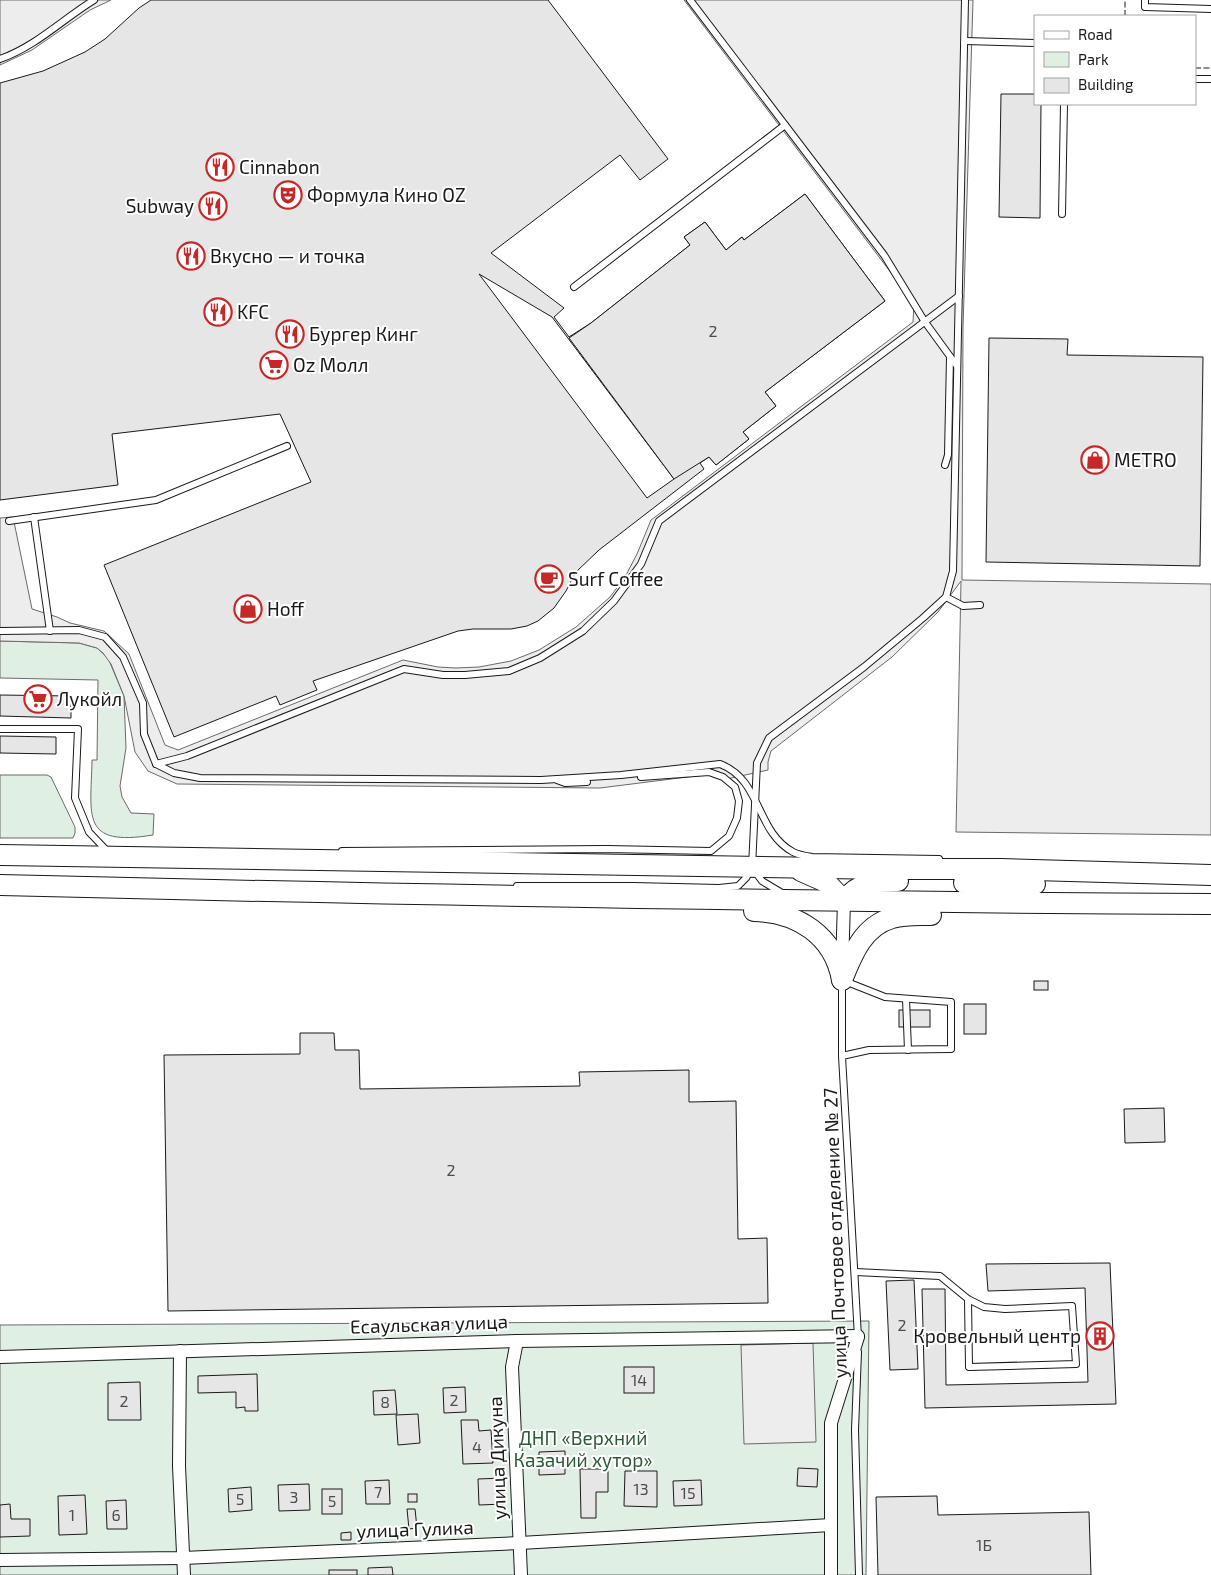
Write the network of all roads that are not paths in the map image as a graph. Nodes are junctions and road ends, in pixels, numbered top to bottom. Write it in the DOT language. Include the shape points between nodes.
graph roads {
  1 [pos="94,0"];
  2 [pos="690,0"];
  3 [pos="965,0"];
  4 [pos="1145,0"];
  5 [pos="1211,9"];
  6 [pos="965,41"];
  7 [pos="1034,43"];
  8 [pos="0,59"];
  9 [pos="1196,79"];
  10 [pos="1211,79"];
  11 [pos="1064,105"];
  12 [pos="785,124"];
  13 [pos="1062,214"];
  14 [pos="574,286"];
  15 [pos="959,296"];
  16 [pos="925,322"];
  17 [pos="950,357"];
  18 [pos="957,366"];
  19 [pos="287,446"];
  20 [pos="956,458"];
  21 [pos="34,517"];
  22 [pos="9,521"];
  23 [pos="946,597"];
  24 [pos="980,605"];
  25 [pos="0,631"];
  26 [pos="50,631"];
  27 [pos="0,729"];
  28 [pos="156,764"];
  29 [pos="554,779"];
  30 [pos="754,797"];
  31 [pos="291,851"];
  32 [pos="330,851"];
  33 [pos="0,855"];
  34 [pos="113,857"];
  35 [pos="270,858"];
  36 [pos="949,859"];
  37 [pos="1126,865"];
  38 [pos="752,867"];
  39 [pos="792,868"];
  40 [pos="1174,874"];
  41 [pos="1211,875"];
  42 [pos="0,885"];
  43 [pos="389,886"];
  44 [pos="506,886"];
  45 [pos="1211,887"];
  46 [pos="274,891"];
  47 [pos="442,895"];
  48 [pos="800,901"];
  49 [pos="844,901"];
  50 [pos="1211,904"];
  51 [pos="1211,916"];
  52 [pos="842,980"];
  53 [pos="906,999"];
  54 [pos="908,1050"];
  55 [pos="842,1056"];
  56 [pos="856,1272"];
  57 [pos="968,1299"];
  58 [pos="858,1336"];
  59 [pos="517,1340"];
  60 [pos="180,1351"];
  61 [pos="0,1357"];
  62 [pos="831,1525"];
  63 [pos="520,1543"];
  64 [pos="183,1558"];
  65 [pos="0,1560"];
  66 [pos="184,1575"];
  67 [pos="521,1575"];
  68 [pos="831,1575"];
  69 [pos="859,1575"];
  1 -- 8 [label="lane" via="48,33"];
  2 -- 12 [label="lane"];
  3 -- 6 [label="lane"];
  4 -- 5 [label="lane" via="1145,7"];
  6 -- 7 [label="lane"];
  6 -- 15 [label="lane"];
  9 -- 10 [label="lane"];
  11 -- 13 [label="lane"];
  12 -- 14 [label="lane"];
  12 -- 16 [label="lane" via="884,255"];
  15 -- 16 [label="lane"];
  15 -- 18 [label="lane"];
  16 -- 17 [label="lane"];
  16 -- 28 [label="lane" via="659,521 641,564 614,601 584,631 558,648 508,671 443,675 404,669 196,752"];
  17 -- 18 [label="lane"];
  17 -- 20 [label="lane" via="948,455 945,465"];
  18 -- 20 [label="lane"];
  19 -- 21 [label="lane" via="156,500"];
  20 -- 23 [label="lane" via="953,571"];
  21 -- 22 [label="lane"];
  21 -- 26 [label="lane"];
  23 -- 24 [label="lane" via="963,606"];
  23 -- 30 [label="lane" via="864,667 769,738 757,763"];
  25 -- 26 [label="lane"];
  26 -- 28 [label="lane" via="79,630 105,637 123,657 143,703 144,734"];
  27 -- 34 [label="lane" via="78,729 75,798 89,832"];
  28 -- 29 [label="lane" via="174,773 200,778"];
  29 -- 30 [label="lane" via="622,776 720,764 732,769"];
  29 -- 32 [label="lane" via="566,783 709,772 723,777 735,787 739,801 737,818 729,836 711,851"];
  30 -- 36 [label="lane" via="770,832 794,853 812,857"];
  30 -- 38 [label="lane"];
  31 -- 35 [label="lane"];
  33 -- 34 [label="main road"];
  34 -- 35 [label="main road"];
  35 -- 38 [label="main road"];
  37 -- 40 [label="lane"];
  38 -- 39 [label="main road"];
  38 -- 44 [label="lane" via="738,886 719,888"];
  38 -- 48 [label="lane" via="762,881"];
  39 -- 40 [label="main road"];
  39 -- 49 [label="main road" via="826,882"];
  40 -- 41 [label="main road"];
  42 -- 46 [label="main road"];
  43 -- 46 [label="lane" via="291,886"];
  45 -- 49 [label="main road" via="888,881 857,887"];
  46 -- 47 [label="main road"];
  47 -- 48 [label="main road"];
  47 -- 52 [label="main road" via="466,907 776,913 794,918 819,936 840,967"];
  48 -- 49 [label="main road"];
  49 -- 50 [label="main road"];
  49 -- 52 [label="street"];
  51 -- 52 [label="main road" via="954,914 891,918 863,938"];
  52 -- 53 [label="lane" via="885,997"];
  52 -- 55 [label="lane, улица Почтовое отделение № 27"];
  53 -- 54 [label="lane"];
  53 -- 54 [label="lane" via="951,1002 951,1049"];
  54 -- 55 [label="lane" via="869,1050"];
  55 -- 56 [label="lane, улица Почтовое отделение № 27"];
  56 -- 57 [label="lane" via="940,1276"];
  56 -- 58 [label="lane, улица Почтовое отделение № 27"];
  57 -- 57 [label="lane" via="984,1307 1005,1309 1072,1306 1076,1364 969,1367"];
  58 -- 59 [label="street, Есаульская улица"];
  58 -- 62 [label="street" via="831,1423"];
  58 -- 69 [label="lane, улица Почтовое отделение № 27" via="855,1430"];
  59 -- 60 [label="street, Есаульская улица"];
  59 -- 63 [label="street, улица Дикуна" via="512,1367"];
  60 -- 61 [label="street, Есаульская улица"];
  60 -- 64 [label="street" via="179,1466"];
  62 -- 63 [label="street, улица Гулика"];
  62 -- 68 [label="street"];
  63 -- 64 [label="street, улица Гулика"];
  63 -- 67 [label="street, улица Дикуна"];
  64 -- 65 [label="street, улица Гулика"];
  64 -- 66 [label="street"];
}
